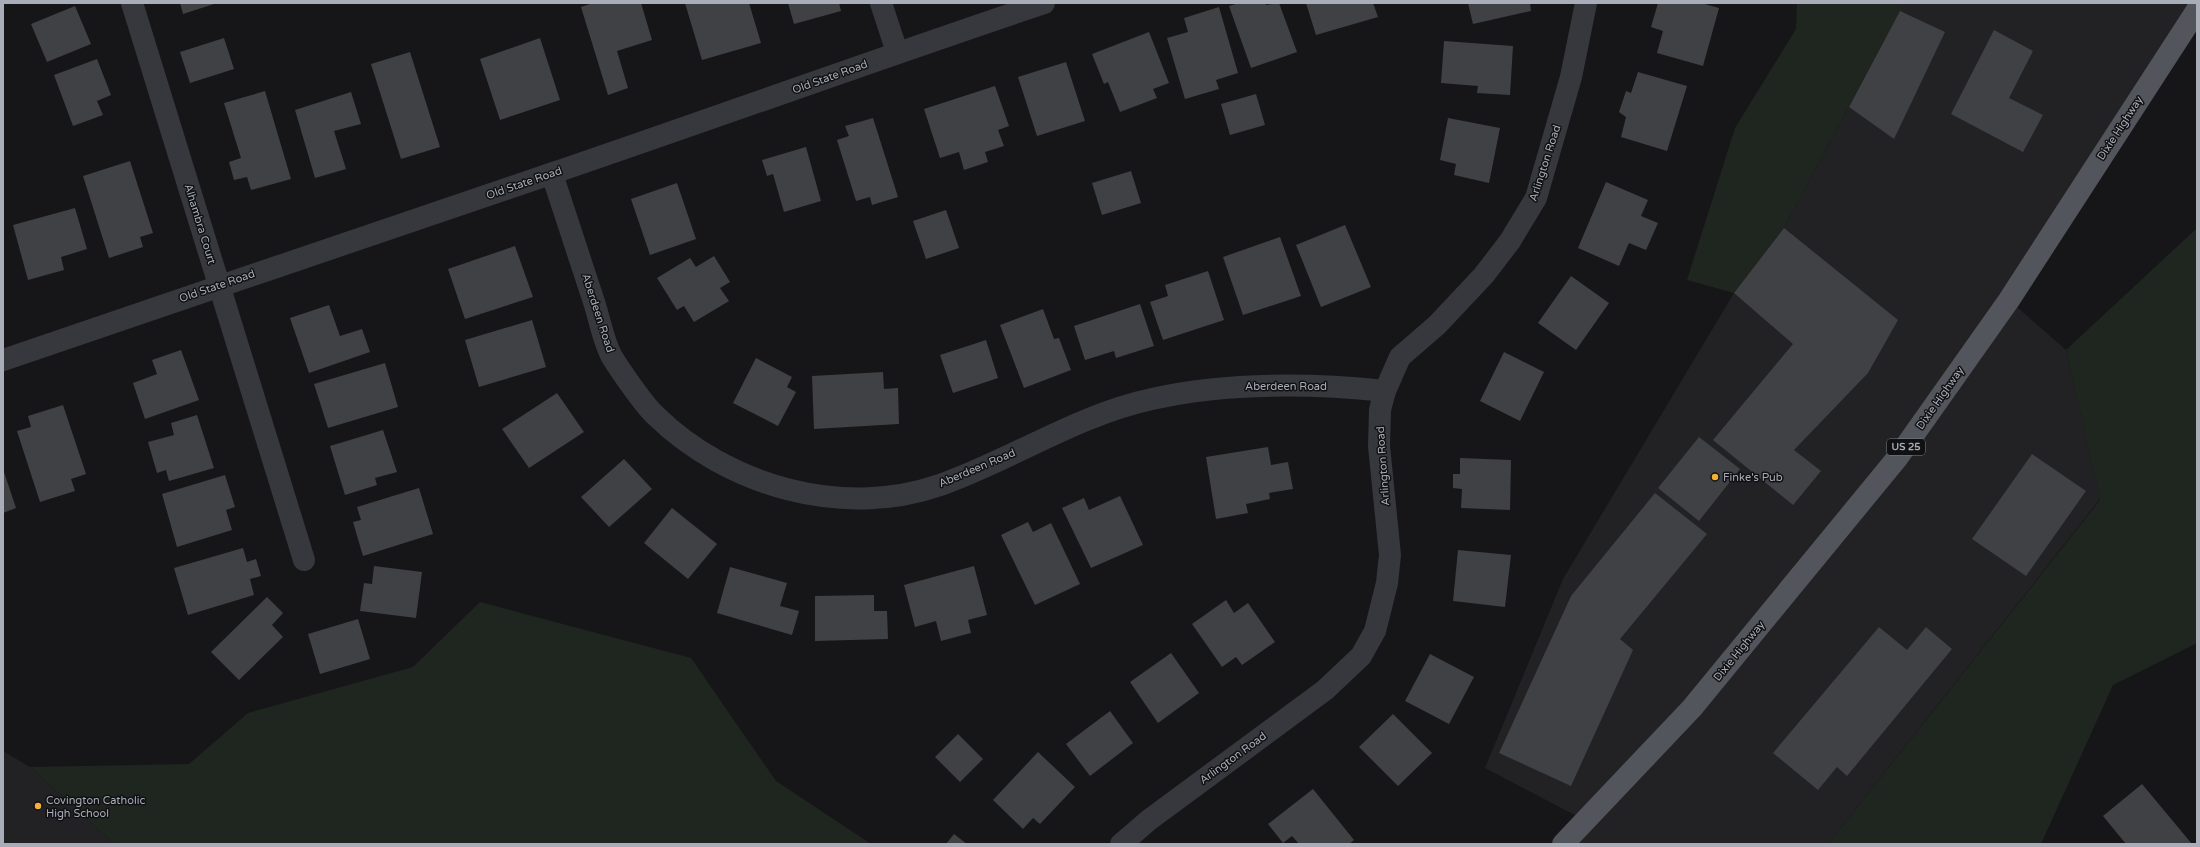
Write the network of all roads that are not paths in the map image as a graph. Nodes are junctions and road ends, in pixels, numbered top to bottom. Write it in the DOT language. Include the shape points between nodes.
graph roads {
  1 [pos="132,3"];
  2 [pos="881,3"];
  3 [pos="1044,3"];
  4 [pos="1586,3"];
  5 [pos="2197,10"];
  6 [pos="897,52"];
  7 [pos="552,174"];
  8 [pos="218,286"];
  9 [pos="3,360"];
  10 [pos="1385,391"];
  11 [pos="304,560"];
  12 [pos="1121,844"];
  13 [pos="1563,844"];
  1 -- 8 [label="street, Alhambra Court"];
  2 -- 6 [label="street"];
  3 -- 6 [label="street, Old State Road"];
  4 -- 10 [label="street, Arlington Road" via="1571,77 1536,198 1510,241 1484,275 1437,325 1400,357"];
  5 -- 13 [label="main road, Dixie Highway / US 25" via="2009,300 1898,458 1692,708"];
  6 -- 7 [label="street, Old State Road"];
  7 -- 8 [label="street, Old State Road"];
  7 -- 10 [label="street, Aberdeen Road" via="611,356 654,414 692,446 718,462 748,477 796,492 859,499 898,495 939,486 1106,412 1151,399 1232,386 1311,385"];
  8 -- 9 [label="street, Old State Road"];
  8 -- 11 [label="street, Alhambra Court"];
  10 -- 12 [label="street, Arlington Road" via="1380,410 1379,446 1390,555 1387,583 1375,631 1361,656 1325,690 1149,820"];
}
